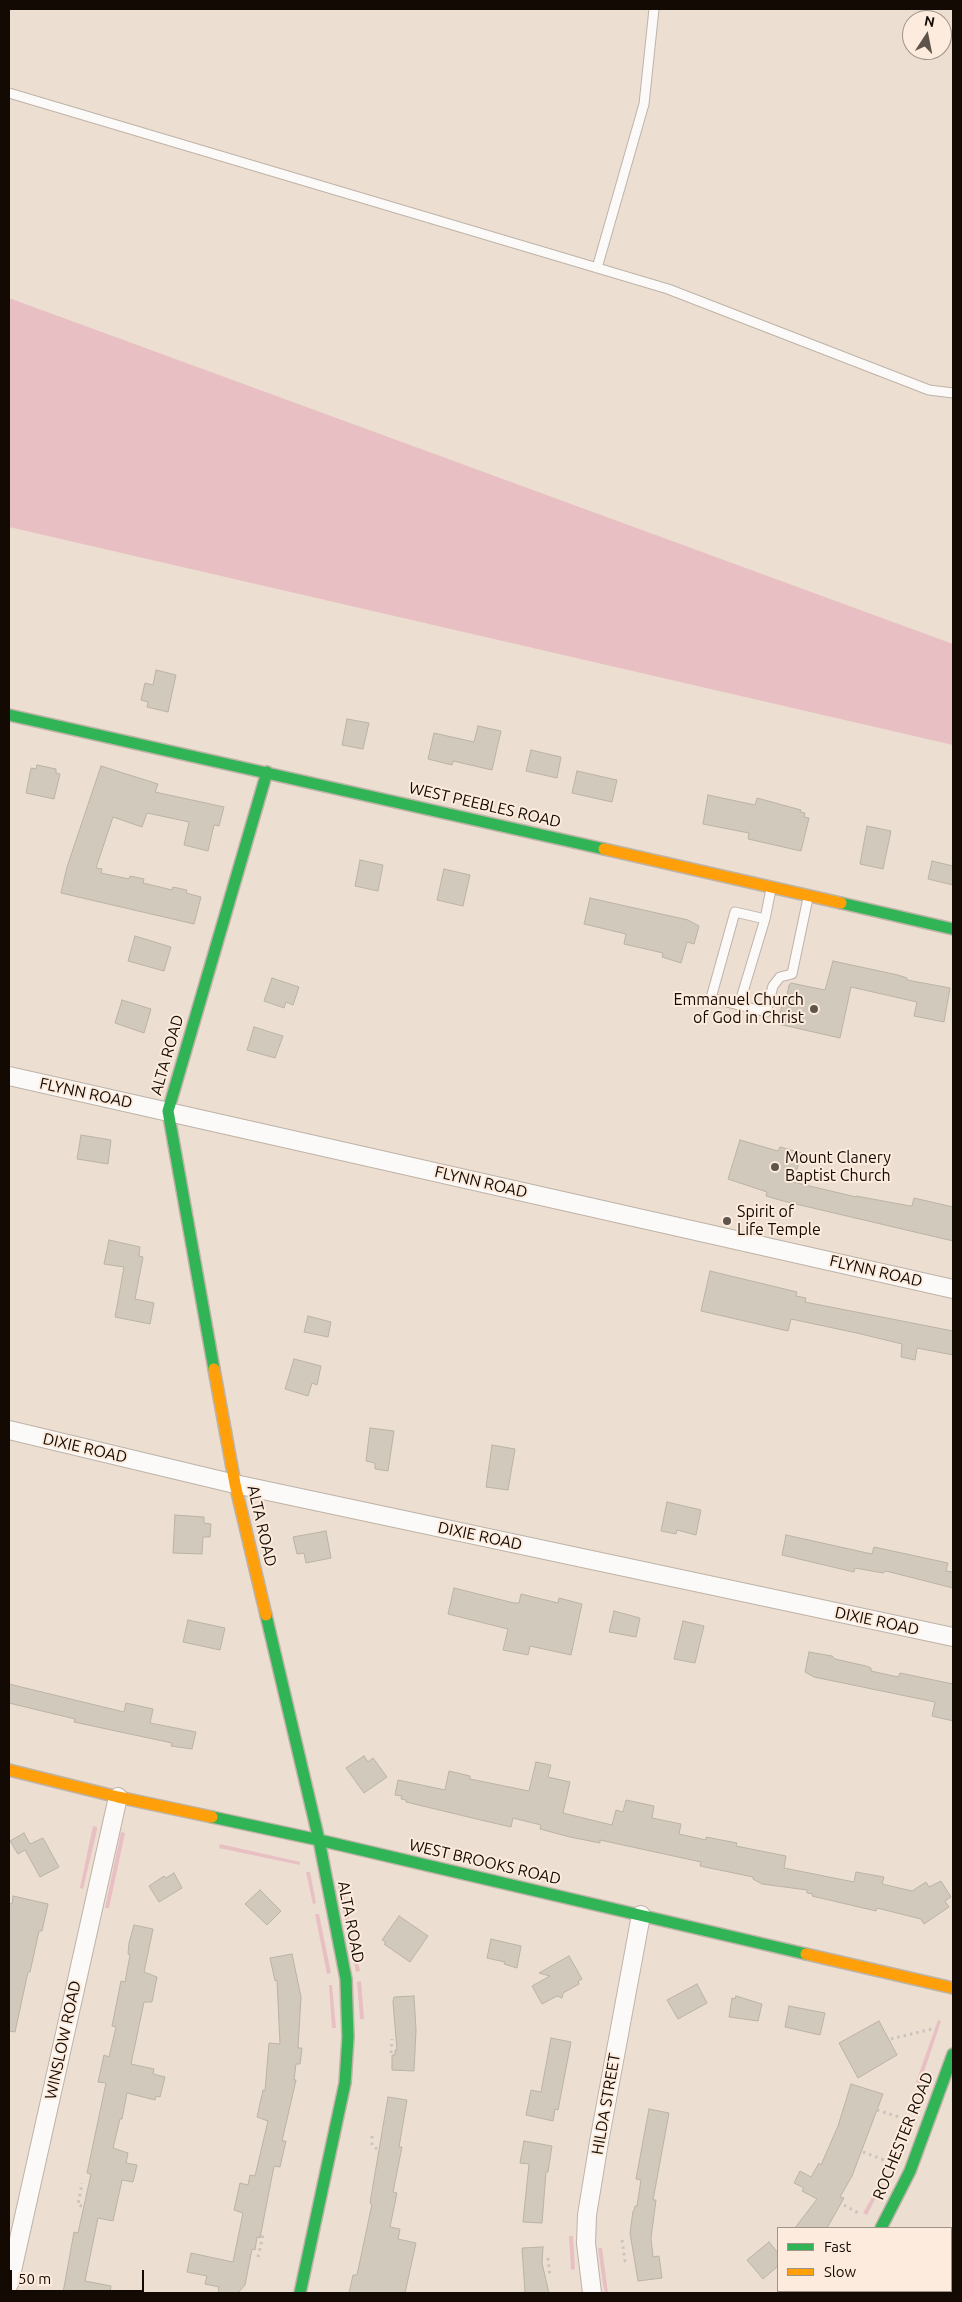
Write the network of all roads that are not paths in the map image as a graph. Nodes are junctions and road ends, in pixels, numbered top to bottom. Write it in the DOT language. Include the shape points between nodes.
graph roads {
  1 [pos="654,9"];
  2 [pos="9,93"];
  3 [pos="597,268"];
  4 [pos="953,393"];
  5 [pos="9,715"];
  6 [pos="267,772"];
  7 [pos="772,887"];
  8 [pos="808,895"];
  9 [pos="765,919"];
  10 [pos="953,929"];
  11 [pos="738,1004"];
  12 [pos="9,1076"];
  13 [pos="168,1111"];
  14 [pos="953,1288"];
  15 [pos="9,1430"];
  16 [pos="235,1484"];
  17 [pos="953,1637"];
  18 [pos="9,1770"];
  19 [pos="118,1797"];
  20 [pos="319,1840"];
  21 [pos="641,1916"];
  22 [pos="953,1988"];
  23 [pos="953,2054"];
  24 [pos="882,2227"];
  25 [pos="9,2284"];
  26 [pos="300,2293"];
  27 [pos="592,2293"];
  1 -- 3 [label="lane" via="644,104"];
  2 -- 3 [label="lane"];
  3 -- 4 [label="lane" via="668,289 929,390"];
  5 -- 6 [label="street, WEST PEEBLES ROAD"];
  6 -- 7 [label="street, WEST PEEBLES ROAD"];
  6 -- 13 [label="street, ALTA ROAD"];
  7 -- 8 [label="street, WEST PEEBLES ROAD"];
  7 -- 9 [label="lane"];
  8 -- 10 [label="street, WEST PEEBLES ROAD"];
  8 -- 11 [label="lane" via="792,974 780,977 773,986 766,1012"];
  9 -- 11 [label="lane"];
  9 -- 11 [label="lane" via="735,912 711,998"];
  12 -- 13 [label="street, FLYNN ROAD"];
  13 -- 14 [label="street, FLYNN ROAD"];
  13 -- 16 [label="street, ALTA ROAD"];
  15 -- 16 [label="street, DIXIE ROAD"];
  16 -- 17 [label="street, DIXIE ROAD"];
  16 -- 20 [label="street, ALTA ROAD"];
  18 -- 19 [label="street, WEST BROOKS ROAD"];
  19 -- 20 [label="street, WEST BROOKS ROAD"];
  19 -- 25 [label="street, WINSLOW ROAD"];
  20 -- 21 [label="street, WEST BROOKS ROAD"];
  20 -- 26 [label="street, ALTA ROAD" via="346,1979 348,2037 341,2104"];
  21 -- 22 [label="street, WEST BROOKS ROAD"];
  21 -- 27 [label="street, HILDA STREET" via="587,2216 586,2243"];
  23 -- 24 [label="street, ROCHESTER ROAD" via="910,2170"];
}
